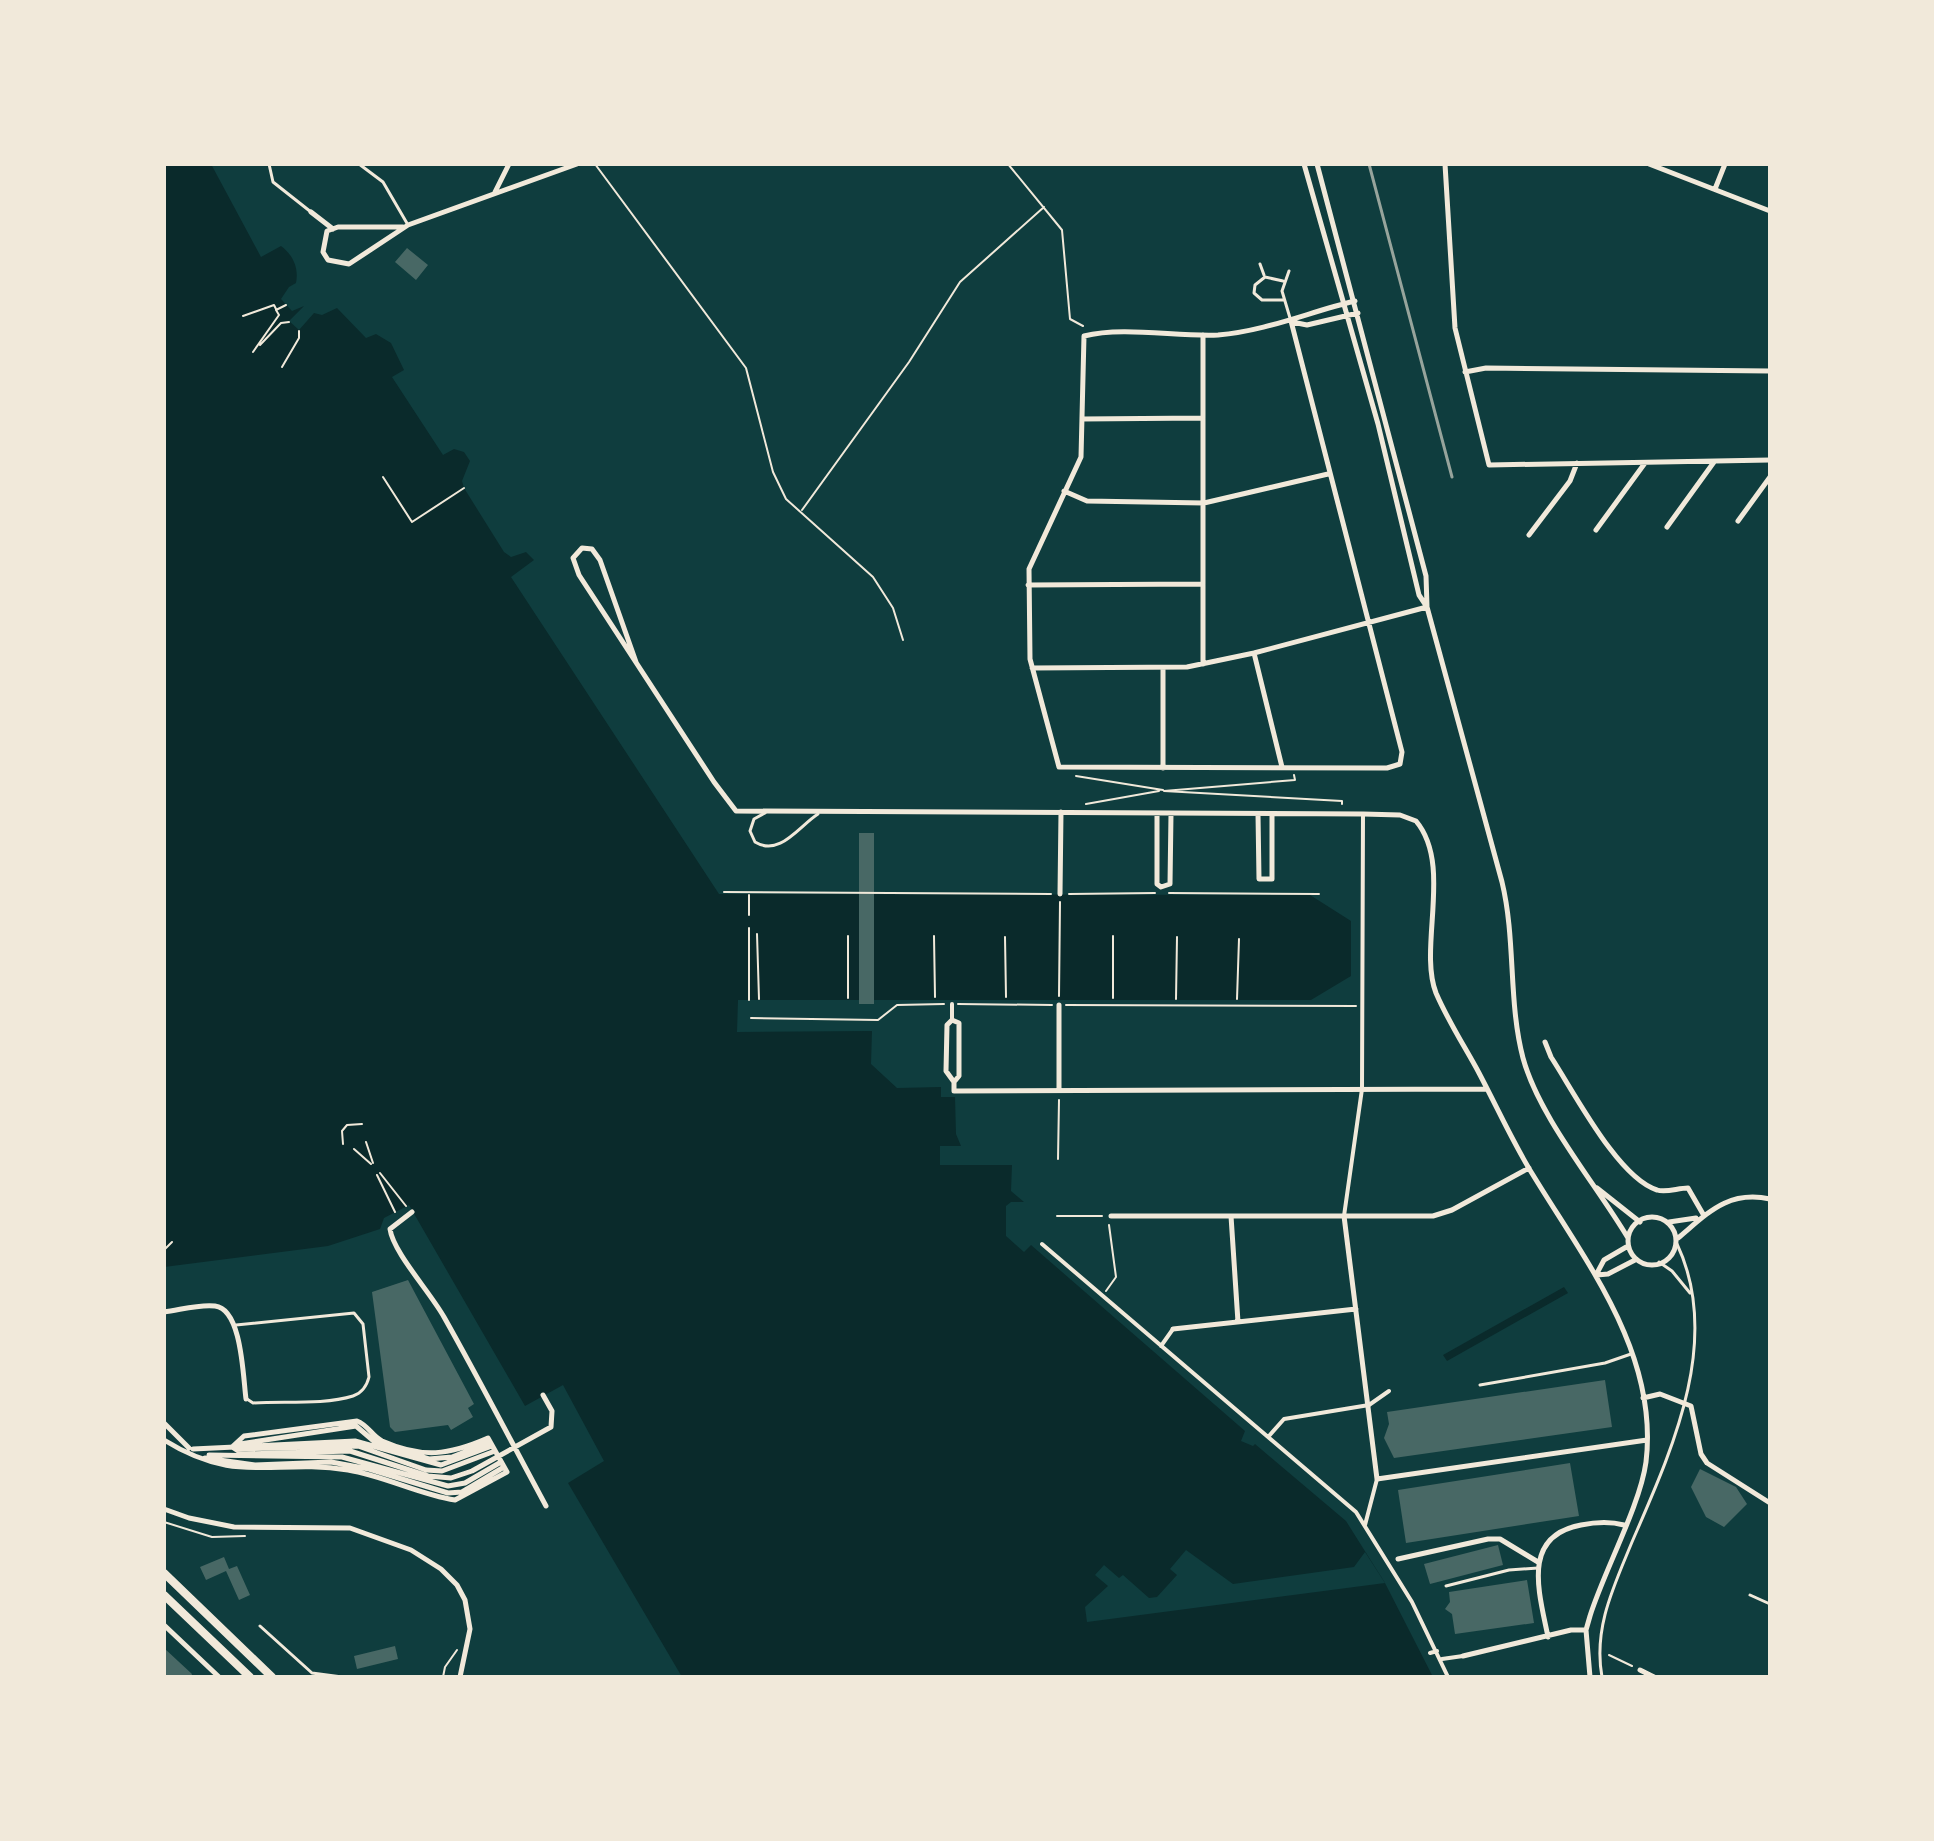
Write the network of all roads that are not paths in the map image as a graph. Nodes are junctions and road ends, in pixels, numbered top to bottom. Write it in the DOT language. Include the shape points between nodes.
graph roads {
  1 [pos="269,164"];
  2 [pos="359,164"];
  3 [pos="509,164"];
  4 [pos="577,164"];
  5 [pos="1304,164"];
  6 [pos="1317,164"];
  7 [pos="1445,164"];
  8 [pos="1649,164"];
  9 [pos="1725,164"];
  10 [pos="1715,189"];
  11 [pos="495,192"];
  12 [pos="1770,211"];
  13 [pos="311,212"];
  14 [pos="406,226"];
  15 [pos="333,229"];
  16 [pos="1260,264"];
  17 [pos="1289,271"];
  18 [pos="1265,277"];
  19 [pos="1283,281"];
  20 [pos="1284,300"];
  21 [pos="1355,301"];
  22 [pos="1345,303"];
  23 [pos="1358,313"];
  24 [pos="1349,315"];
  25 [pos="1291,321"];
  26 [pos="1203,335"];
  27 [pos="1770,371"];
  28 [pos="1465,372"];
  29 [pos="1203,418"];
  30 [pos="1082,419"];
  31 [pos="1770,460"];
  32 [pos="1715,461"];
  33 [pos="1645,462"];
  34 [pos="1577,463"];
  35 [pos="1328,474"];
  36 [pos="1770,477"];
  37 [pos="1064,491"];
  38 [pos="1204,503"];
  39 [pos="1738,521"];
  40 [pos="1667,527"];
  41 [pos="1596,530"];
  42 [pos="1529,535"];
  43 [pos="1203,584"];
  44 [pos="1028,585"];
  45 [pos="1427,607"];
  46 [pos="1368,623"];
  47 [pos="1254,653"];
  48 [pos="636,662"];
  49 [pos="1203,664"];
  50 [pos="1032,668"];
  51 [pos="1163,668"];
  52 [pos="1282,767"];
  53 [pos="1163,768"];
  54 [pos="768,812"];
  55 [pos="821,812"];
  56 [pos="1061,812"];
  57 [pos="1157,814"];
  58 [pos="1171,814"];
  59 [pos="1258,814"];
  60 [pos="1272,814"];
  61 [pos="1363,814"];
  62 [pos="1060,895"];
  63 [pos="952,1004"];
  64 [pos="1059,1004"];
  65 [pos="952,1020"];
  66 [pos="1545,1042"];
  67 [pos="954,1082"];
  68 [pos="1059,1089"];
  69 [pos="1362,1089"];
  70 [pos="1487,1089"];
  71 [pos="1529,1168"];
  72 [pos="1593,1184"];
  73 [pos="1770,1199"];
  74 [pos="412,1212"];
  75 [pos="1109,1216"];
  76 [pos="1231,1216"];
  77 [pos="1344,1216"];
  78 [pos="1700,1216"];
  79 [pos="1640,1222"];
  80 [pos="1669,1222"];
  81 [pos="1628,1238"];
  82 [pos="1677,1241"];
  83 [pos="1042,1244"];
  84 [pos="1628,1246"];
  85 [pos="1635,1260"];
  86 [pos="1659,1262"];
  87 [pos="1596,1275"];
  88 [pos="1692,1294"];
  89 [pos="1356,1309"];
  90 [pos="164,1312"];
  91 [pos="1238,1322"];
  92 [pos="236,1325"];
  93 [pos="1173,1329"];
  94 [pos="1161,1346"];
  95 [pos="1634,1353"];
  96 [pos="1480,1385"];
  97 [pos="1389,1391"];
  98 [pos="543,1395"];
  99 [pos="1643,1398"];
  100 [pos="246,1399"];
  101 [pos="1683,1400"];
  102 [pos="1369,1405"];
  103 [pos="164,1423"];
  104 [pos="1269,1437"];
  105 [pos="164,1440"];
  106 [pos="1647,1440"];
  107 [pos="232,1447"];
  108 [pos="515,1448"];
  109 [pos="497,1454"];
  110 [pos="196,1456"];
  111 [pos="1377,1479"];
  112 [pos="1770,1503"];
  113 [pos="546,1506"];
  114 [pos="164,1509"];
  115 [pos="1365,1525"];
  116 [pos="1624,1525"];
  117 [pos="1398,1559"];
  118 [pos="1538,1565"];
  119 [pos="164,1573"];
  120 [pos="1446,1586"];
  121 [pos="164,1595"];
  122 [pos="1750,1595"];
  123 [pos="1770,1604"];
  124 [pos="164,1625"];
  125 [pos="260,1626"];
  126 [pos="1586,1630"];
  127 [pos="1548,1637"];
  128 [pos="1437,1651"];
  129 [pos="1430,1653"];
  130 [pos="1463,1656"];
  131 [pos="1442,1659"];
  132 [pos="1640,1670"];
  133 [pos="219,1677"];
  134 [pos="250,1677"];
  135 [pos="272,1677"];
  136 [pos="342,1677"];
  137 [pos="460,1677"];
  138 [pos="1448,1677"];
  139 [pos="1590,1677"];
  140 [pos="1602,1677"];
  141 [pos="1654,1677"];
  1 -- 13 [label="lane" via="273,182"];
  2 -- 14 [label="lane" via="383,182"];
  3 -- 11 [label="street"];
  4 -- 11 [label="street"];
  5 -- 22 [label="street"];
  6 -- 21 [label="street"];
  7 -- 28 [label="street" via="1454,319"];
  8 -- 10 [label="street"];
  9 -- 10 [label="street"];
  10 -- 12 [label="street"];
  11 -- 14 [label="street"];
  13 -- 15 [label="street"];
  14 -- 15 [label="street"];
  14 -- 15 [label="street" via="349,264 328,260 323,252 323,241"];
  16 -- 18 [label="lane"];
  17 -- 19 [label="lane"];
  18 -- 19 [label="lane"];
  18 -- 20 [label="lane" via="1255,285 1257,297"];
  19 -- 20 [label="lane"];
  20 -- 25 [label="lane"];
  21 -- 22 [label="street"];
  21 -- 23 [label="street"];
  22 -- 24 [label="street"];
  22 -- 25 [label="street"];
  23 -- 24 [label="street"];
  23 -- 45 [label="street" via="1426,576"];
  24 -- 25 [label="street" via="1307,325"];
  24 -- 45 [label="street" via="1419,595"];
  25 -- 26 [label="street"];
  25 -- 35 [label="street"];
  26 -- 29 [label="street"];
  26 -- 30 [label="street" via="1084,336"];
  27 -- 28 [label="street"];
  28 -- 34 [label="street" via="1489,465"];
  29 -- 30 [label="street"];
  29 -- 38 [label="street"];
  30 -- 37 [label="street" via="1081,457"];
  31 -- 32 [label="street"];
  32 -- 33 [label="street"];
  32 -- 40 [label="street"];
  33 -- 34 [label="street"];
  33 -- 41 [label="street"];
  34 -- 42 [label="street" via="1570,481"];
  35 -- 38 [label="street"];
  35 -- 46 [label="street"];
  36 -- 39 [label="street"];
  37 -- 38 [label="street" via="1087,501"];
  37 -- 44 [label="street" via="1031,559"];
  38 -- 43 [label="street"];
  43 -- 44 [label="street"];
  43 -- 49 [label="street"];
  44 -- 50 [label="street"];
  45 -- 46 [label="street"];
  45 -- 72 [label="street" via="1507,905 1524,1060 1540,1098"];
  46 -- 47 [label="street"];
  46 -- 52 [label="street" via="1402,752 1400,764"];
  47 -- 49 [label="street"];
  47 -- 52 [label="street"];
  48 -- 48 [label="street" via="573,564 582,548 592,549 600,560"];
  48 -- 54 [label="street" via="734,810"];
  49 -- 51 [label="street"];
  50 -- 51 [label="street"];
  50 -- 53 [label="street" via="1059,767"];
  51 -- 53 [label="street"];
  52 -- 53 [label="street"];
  54 -- 55 [label="street"];
  54 -- 55 [label="lane" via="756,817 750,829 755,842 768,847"];
  55 -- 56 [label="street"];
  56 -- 57 [label="street"];
  56 -- 62 [label="street"];
  57 -- 58 [label="street"];
  57 -- 58 [label="street" via="1161,887 1170,884"];
  58 -- 59 [label="street"];
  59 -- 60 [label="street"];
  59 -- 60 [label="street" via="1259,879 1264,881 1272,879"];
  60 -- 61 [label="street"];
  61 -- 69 [label="street"];
  61 -- 70 [label="street" via="1406,816 1420,826 1433,879 1435,990"];
  63 -- 65 [label="street"];
  64 -- 68 [label="street"];
  65 -- 67 [label="street" via="947,1025 946,1071"];
  65 -- 67 [label="street" via="959,1023 959,1076"];
  66 -- 78 [label="street" via="1635,1177 1662,1191 1688,1188"];
  67 -- 68 [label="street" via="954,1091"];
  68 -- 69 [label="street"];
  69 -- 70 [label="street"];
  69 -- 77 [label="street"];
  70 -- 71 [label="street"];
  71 -- 77 [label="street" via="1433,1216"];
  71 -- 87 [label="street"];
  72 -- 79 [label="street"];
  72 -- 81 [label="street"];
  73 -- 78 [label="street" via="1727,1199"];
  74 -- 108 [label="street" via="390,1229 392,1240 444,1316"];
  75 -- 76 [label="street"];
  76 -- 77 [label="street"];
  76 -- 91 [label="street"];
  77 -- 89 [label="street"];
  78 -- 80 [label="street"];
  78 -- 82 [label="street"];
  79 -- 80 [label="street"];
  79 -- 81 [label="street"];
  80 -- 82 [label="street"];
  81 -- 84 [label="street"];
  82 -- 86 [label="street"];
  82 -- 88 [label="lane"];
  83 -- 94 [label="street"];
  84 -- 85 [label="street"];
  84 -- 87 [label="street" via="1604,1260"];
  85 -- 86 [label="street"];
  85 -- 87 [label="street"];
  86 -- 88 [label="lane"];
  87 -- 95 [label="street"];
  88 -- 101 [label="lane" via="1696,1342"];
  89 -- 91 [label="street"];
  89 -- 102 [label="street"];
  90 -- 92 [label="street" via="220,1306"];
  91 -- 93 [label="street"];
  92 -- 100 [label="street"];
  92 -- 100 [label="lane" via="354,1313 363,1324 369,1377 358,1394 253,1403"];
  93 -- 94 [label="street"];
  94 -- 104 [label="street"];
  95 -- 96 [label="lane"];
  95 -- 99 [label="street"];
  97 -- 102 [label="street"];
  98 -- 108 [label="street" via="552,1411 551,1427"];
  99 -- 101 [label="street" via="1660,1394"];
  99 -- 106 [label="street"];
  101 -- 112 [label="street" via="1694,1410 1707,1463"];
  101 -- 140 [label="lane" via="1668,1454 1605,1611 1599,1650"];
  102 -- 104 [label="street" via="1284,1419"];
  102 -- 111 [label="street"];
  103 -- 107 [label="street" via="191,1449"];
  104 -- 115 [label="street"];
  105 -- 110 [label="street"];
  106 -- 111 [label="street"];
  106 -- 116 [label="street" via="1643,1475"];
  107 -- 109 [label="street" via="358,1446 442,1471"];
  107 -- 109 [label="street" via="356,1426 376,1443 429,1459"];
  108 -- 109 [label="street"];
  108 -- 113 [label="street"];
  109 -- 110 [label="street" via="465,1483 448,1486 342,1457"];
  109 -- 110 [label="street" via="455,1500 350,1470 252,1470"];
  111 -- 115 [label="street"];
  114 -- 137 [label="street" via="234,1527 350,1528 411,1550 457,1585 469,1609"];
  115 -- 128 [label="street"];
  116 -- 118 [label="street" via="1606,1521 1560,1529"];
  116 -- 126 [label="street"];
  117 -- 118 [label="street" via="1500,1539"];
  118 -- 120 [label="lane"];
  118 -- 127 [label="street"];
  119 -- 135 [label="highway"];
  121 -- 134 [label="highway"];
  122 -- 123 [label="lane"];
  124 -- 133 [label="street"];
  125 -- 136 [label="lane" via="312,1673"];
  126 -- 127 [label="street"];
  126 -- 139 [label="street"];
  127 -- 130 [label="street"];
  128 -- 129 [label="street"];
  128 -- 131 [label="street"];
  130 -- 131 [label="street"];
  131 -- 138 [label="street"];
  132 -- 141 [label="street"];
}
